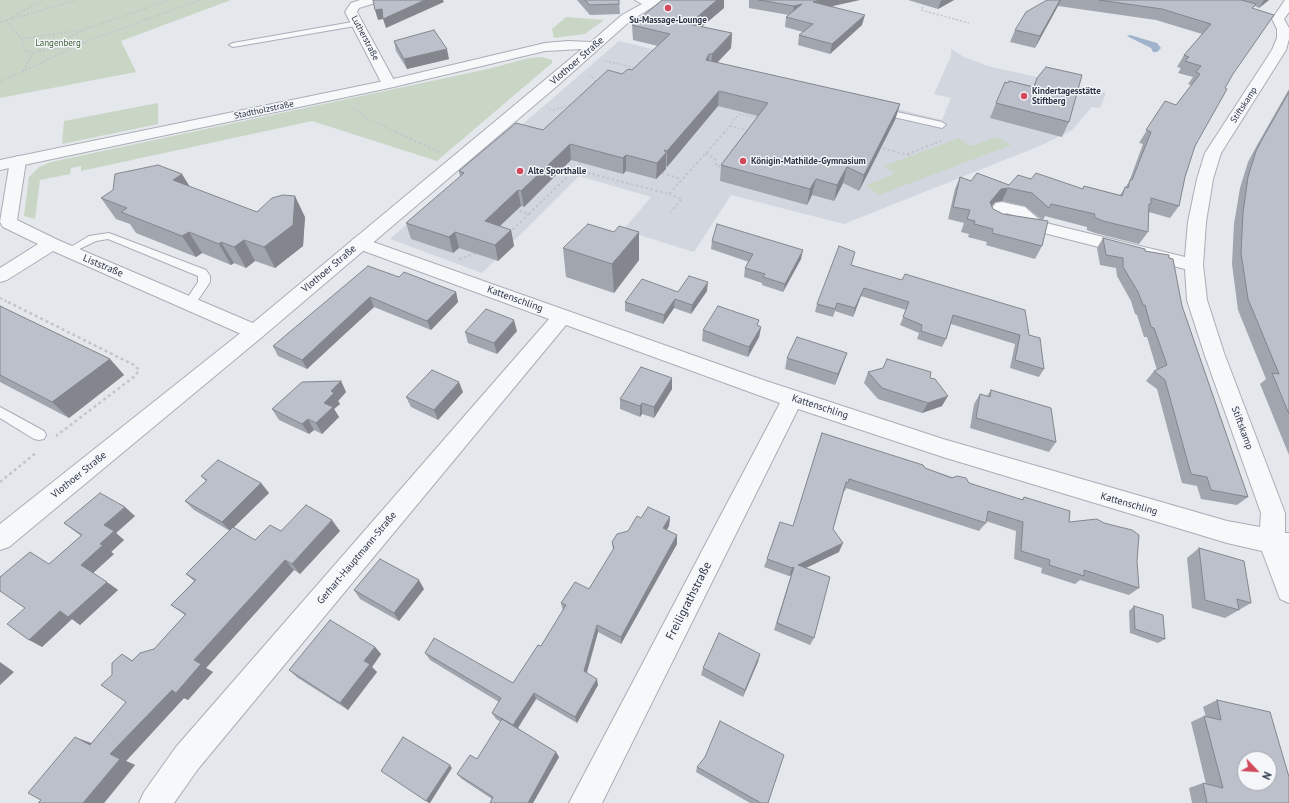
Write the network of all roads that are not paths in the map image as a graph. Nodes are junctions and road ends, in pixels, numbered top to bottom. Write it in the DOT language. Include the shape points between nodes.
graph roads {
  1 [pos="371,0"];
  2 [pos="650,1"];
  3 [pos="1289,3"];
  4 [pos="1277,19"];
  5 [pos="358,23"];
  6 [pos="233,45"];
  7 [pos="594,46"];
  8 [pos="526,52"];
  9 [pos="582,57"];
  10 [pos="389,84"];
  11 [pos="872,109"];
  12 [pos="942,125"];
  13 [pos="18,161"];
  14 [pos="0,165"];
  15 [pos="1036,226"];
  16 [pos="359,243"];
  17 [pos="52,244"];
  18 [pos="69,251"];
  19 [pos="1194,265"];
  20 [pos="0,276"];
  21 [pos="190,303"];
  22 [pos="563,316"];
  23 [pos="255,332"];
  24 [pos="793,398"];
  25 [pos="0,412"];
  26 [pos="44,439"];
  27 [pos="0,539"];
  28 [pos="1281,544"];
  29 [pos="1289,590"];
  30 [pos="155,803"];
  31 [pos="585,803"];
  1 -- 5 [label="street, Lutherstraße" via="355,6 351,12"];
  2 -- 7 [label="street, Vlothoer Straße"];
  3 -- 4 [label="street"];
  4 -- 19 [label="street, Stiftskamp" via="1283,29 1279,50 1213,153 1197,222"];
  5 -- 6 [label="lane"];
  5 -- 10 [label="street, Lutherstraße"];
  7 -- 8 [label="street, Stadtholzstraße" via="568,45"];
  7 -- 9 [label="street, Vlothoer Straße"];
  8 -- 9 [label="street, Stadtholzstraße"];
  8 -- 10 [label="street, Stadtholzstraße"];
  9 -- 16 [label="street, Vlothoer Straße" via="505,126"];
  10 -- 13 [label="street, Stadtholzstraße"];
  11 -- 12 [label="lane"];
  13 -- 14 [label="street, Stadtholzstraße"];
  13 -- 17 [label="street, Liststraße" via="8,220 14,226"];
  15 -- 19 [label="street"];
  16 -- 22 [label="street, Kattenschling"];
  16 -- 23 [label="street, Vlothoer Straße"];
  17 -- 18 [label="street, Liststraße"];
  17 -- 20 [label="street"];
  18 -- 21 [label="street, Liststraße"];
  18 -- 21 [label="lane" via="94,238 109,236 202,273 204,282"];
  19 -- 28 [label="street, Stiftskamp" via="1197,300 1273,513"];
  21 -- 23 [label="street, Liststraße"];
  22 -- 24 [label="street, Kattenschling"];
  22 -- 30 [label="street, Gerhart-Hauptmann-Straße" via="187,758"];
  23 -- 27 [label="street, Vlothoer Straße"];
  24 -- 28 [label="street, Kattenschling" via="1085,492 1227,532"];
  24 -- 31 [label="street, Freiligrathstraße"];
  25 -- 26 [label="lane"];
  28 -- 29 [label="street, Stiftskamp"];
}
